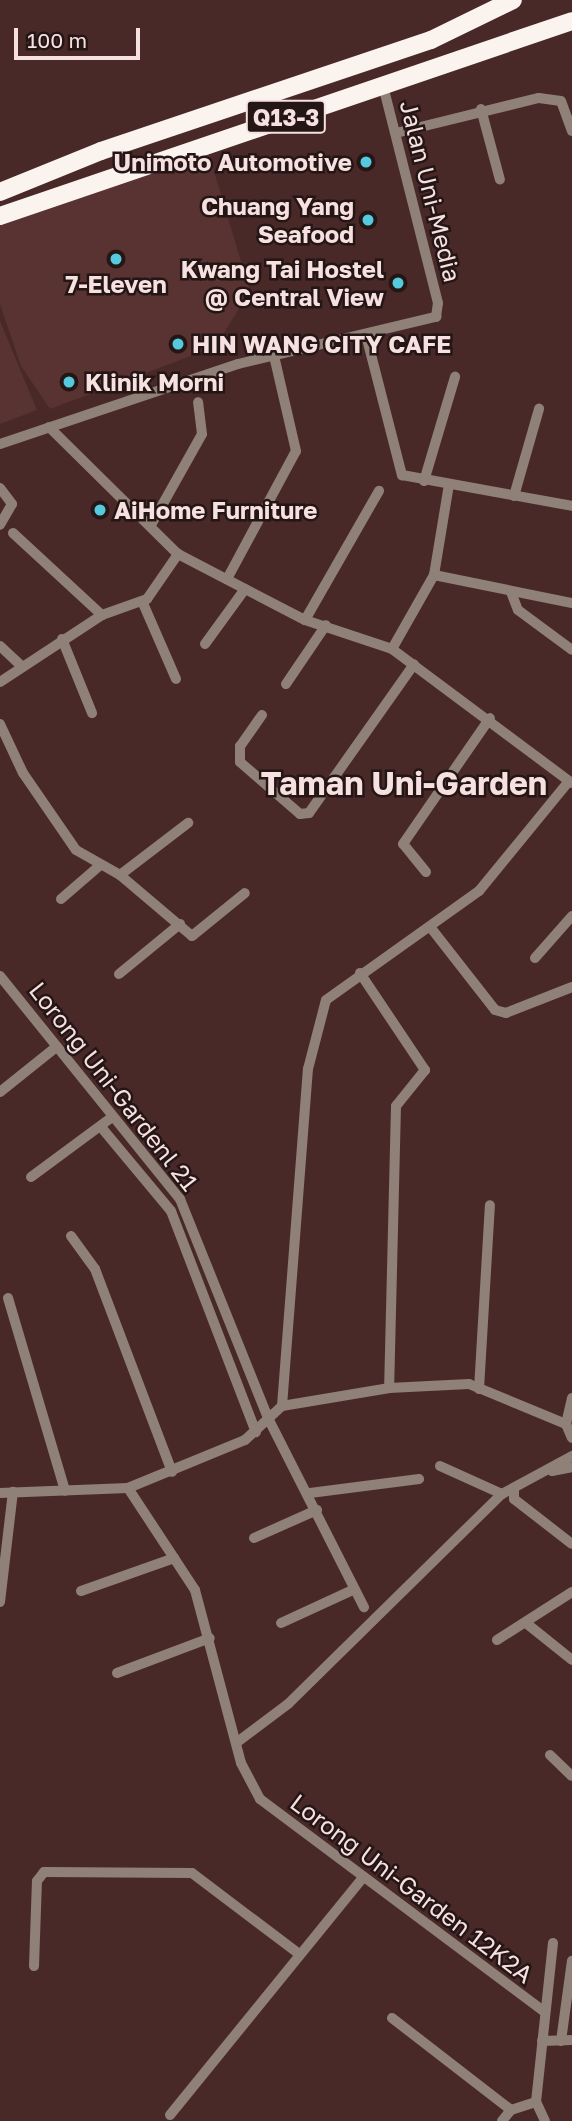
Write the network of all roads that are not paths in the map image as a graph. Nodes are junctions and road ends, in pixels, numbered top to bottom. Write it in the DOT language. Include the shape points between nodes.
graph roads {
  1 [pos="504,2"];
  2 [pos="572,21"];
  3 [pos="572,28"];
  4 [pos="541,33"];
  5 [pos="383,85"];
  6 [pos="481,109"];
  7 [pos="572,131"];
  8 [pos="396,133"];
  9 [pos="500,180"];
  10 [pos="0,192"];
  11 [pos="0,216"];
  12 [pos="366,335"];
  13 [pos="274,356"];
  14 [pos="455,377"];
  15 [pos="198,402"];
  16 [pos="539,409"];
  17 [pos="49,427"];
  18 [pos="0,444"];
  19 [pos="424,481"];
  20 [pos="449,484"];
  21 [pos="0,488"];
  22 [pos="379,491"];
  23 [pos="514,496"];
  24 [pos="572,506"];
  25 [pos="0,525"];
  26 [pos="150,525"];
  27 [pos="13,533"];
  28 [pos="178,554"];
  29 [pos="434,575"];
  30 [pos="227,579"];
  31 [pos="245,589"];
  32 [pos="512,592"];
  33 [pos="142,601"];
  34 [pos="572,603"];
  35 [pos="102,615"];
  36 [pos="305,620"];
  37 [pos="326,625"];
  38 [pos="62,639"];
  39 [pos="205,644"];
  40 [pos="0,646"];
  41 [pos="392,649"];
  42 [pos="572,650"];
  43 [pos="19,664"];
  44 [pos="414,664"];
  45 [pos="176,679"];
  46 [pos="0,682"];
  47 [pos="286,684"];
  48 [pos="92,713"];
  49 [pos="262,715"];
  50 [pos="490,718"];
  51 [pos="0,724"];
  52 [pos="571,782"];
  53 [pos="188,823"];
  54 [pos="99,867"];
  55 [pos="426,872"];
  56 [pos="120,875"];
  57 [pos="245,893"];
  58 [pos="61,899"];
  59 [pos="572,916"];
  60 [pos="180,924"];
  61 [pos="431,929"];
  62 [pos="535,958"];
  63 [pos="360,973"];
  64 [pos="119,974"];
  65 [pos="0,977"];
  66 [pos="572,987"];
  67 [pos="55,1048"];
  68 [pos="0,1092"];
  69 [pos="112,1117"];
  70 [pos="101,1127"];
  71 [pos="32,1177"];
  72 [pos="490,1205"];
  73 [pos="71,1236"];
  74 [pos="206,1252"];
  75 [pos="192,1258"];
  76 [pos="8,1298"];
  77 [pos="389,1388"];
  78 [pos="480,1389"];
  79 [pos="572,1398"];
  80 [pos="282,1406"];
  81 [pos="269,1420"];
  82 [pos="566,1424"];
  83 [pos="256,1432"];
  84 [pos="572,1438"];
  85 [pos="572,1456"];
  86 [pos="440,1466"];
  87 [pos="572,1467"];
  88 [pos="172,1472"];
  89 [pos="543,1472"];
  90 [pos="419,1479"];
  91 [pos="128,1488"];
  92 [pos="514,1488"];
  93 [pos="65,1491"];
  94 [pos="13,1492"];
  95 [pos="0,1493"];
  96 [pos="310,1493"];
  97 [pos="502,1494"];
  98 [pos="317,1510"];
  99 [pos="254,1538"];
  100 [pos="572,1544"];
  101 [pos="174,1558"];
  102 [pos="355,1589"];
  103 [pos="81,1591"];
  104 [pos="572,1592"];
  105 [pos="0,1602"];
  106 [pos="364,1606"];
  107 [pos="281,1623"];
  108 [pos="526,1623"];
  109 [pos="210,1637"];
  110 [pos="497,1640"];
  111 [pos="572,1660"];
  112 [pos="117,1673"];
  113 [pos="236,1743"];
  114 [pos="550,1755"];
  115 [pos="572,1776"];
  116 [pos="362,1880"];
  117 [pos="553,1943"];
  118 [pos="299,1954"];
  119 [pos="572,1961"];
  120 [pos="34,1966"];
  121 [pos="545,2012"];
  122 [pos="392,2018"];
  123 [pos="542,2041"];
  124 [pos="567,2041"];
  125 [pos="536,2102"];
  126 [pos="512,2110"];
  127 [pos="170,2115"];
  128 [pos="502,2121"];
  129 [pos="545,2121"];
  1 -- 10 [label="highway, Q13-3" via="431,40 101,151"];
  2 -- 4 [label="highway, Q13-3"];
  3 -- 4 [label="highway"];
  4 -- 5 [label="highway, Q13-3"];
  5 -- 8 [label="street, Jalan Uni-Media"];
  5 -- 11 [label="highway, Q13-3"];
  6 -- 7 [label="street" via="518,100 561,101"];
  6 -- 8 [label="street"];
  6 -- 9 [label="street"];
  8 -- 12 [label="street, Jalan Uni-Media" via="440,309 432,319"];
  12 -- 13 [label="street"];
  12 -- 19 [label="street" via="399,471"];
  13 -- 17 [label="street"];
  13 -- 30 [label="street" via="296,451"];
  14 -- 19 [label="street"];
  15 -- 26 [label="street" via="202,434"];
  16 -- 23 [label="street"];
  17 -- 18 [label="street"];
  17 -- 26 [label="street"];
  19 -- 20 [label="street"];
  20 -- 23 [label="street"];
  20 -- 29 [label="street"];
  21 -- 25 [label="street" via="12,504"];
  22 -- 36 [label="street"];
  23 -- 24 [label="street"];
  26 -- 28 [label="street"];
  27 -- 35 [label="street"];
  28 -- 30 [label="street"];
  28 -- 33 [label="street"];
  29 -- 32 [label="street"];
  29 -- 41 [label="street"];
  30 -- 31 [label="street"];
  31 -- 36 [label="street"];
  31 -- 39 [label="street"];
  32 -- 34 [label="street"];
  32 -- 42 [label="street" via="518,610"];
  33 -- 35 [label="street"];
  33 -- 45 [label="street"];
  35 -- 38 [label="street"];
  36 -- 37 [label="street"];
  37 -- 41 [label="street"];
  37 -- 47 [label="street"];
  38 -- 43 [label="street"];
  38 -- 48 [label="street"];
  40 -- 43 [label="street"];
  41 -- 44 [label="street"];
  43 -- 46 [label="street"];
  44 -- 49 [label="street" via="309,813 300,814 240,762 240,746"];
  44 -- 50 [label="street"];
  50 -- 52 [label="street"];
  50 -- 55 [label="street" via="403,844"];
  51 -- 54 [label="street" via="47,812"];
  52 -- 61 [label="street" via="514,854"];
  53 -- 56 [label="street"];
  54 -- 56 [label="street"];
  54 -- 58 [label="street"];
  56 -- 60 [label="street"];
  57 -- 60 [label="street" via="192,936"];
  59 -- 62 [label="street"];
  60 -- 64 [label="street"];
  61 -- 63 [label="street"];
  61 -- 66 [label="street" via="495,1010 506,1013"];
  63 -- 77 [label="street" via="425,1070 396,1106"];
  63 -- 80 [label="street" via="326,1000 308,1069"];
  65 -- 67 [label="street, Lorong Uni-Gardenl 21"];
  67 -- 68 [label="street"];
  67 -- 69 [label="street, Lorong Uni-Gardenl 21"];
  69 -- 70 [label="street"];
  69 -- 74 [label="street, Lorong Uni-Gardenl 21" via="180,1199"];
  70 -- 71 [label="street"];
  70 -- 75 [label="street" via="161,1197"];
  72 -- 78 [label="street"];
  73 -- 88 [label="street" via="95,1269"];
  74 -- 75 [label="street"];
  74 -- 81 [label="street, Lorong Uni-Gardenl 21"];
  75 -- 83 [label="street"];
  76 -- 93 [label="street"];
  77 -- 78 [label="street" via="446,1381"];
  77 -- 80 [label="street"];
  78 -- 82 [label="street"];
  79 -- 82 [label="street"];
  80 -- 81 [label="street"];
  81 -- 83 [label="street"];
  81 -- 96 [label="street, Lorong Uni-Gardenl 21"];
  82 -- 84 [label="street"];
  83 -- 88 [label="street"];
  85 -- 89 [label="street"];
  86 -- 97 [label="street"];
  87 -- 89 [label="street"];
  88 -- 91 [label="street"];
  89 -- 92 [label="street"];
  90 -- 96 [label="street"];
  91 -- 93 [label="street"];
  91 -- 101 [label="street, Lorong Uni-Garden 12K2A"];
  92 -- 97 [label="street"];
  92 -- 100 [label="street" via="514,1499"];
  93 -- 94 [label="street"];
  94 -- 95 [label="street"];
  94 -- 105 [label="street"];
  96 -- 98 [label="street, Lorong Uni-Gardenl 21"];
  97 -- 113 [label="street" via="288,1704"];
  98 -- 99 [label="street"];
  98 -- 102 [label="street, Lorong Uni-Gardenl 21"];
  101 -- 103 [label="street"];
  101 -- 109 [label="street, Lorong Uni-Garden 12K2A" via="195,1590"];
  102 -- 106 [label="street, Lorong Uni-Gardenl 21"];
  102 -- 107 [label="street"];
  104 -- 108 [label="street"];
  108 -- 110 [label="street"];
  108 -- 111 [label="street"];
  109 -- 112 [label="street"];
  109 -- 113 [label="street, Lorong Uni-Garden 12K2A"];
  113 -- 116 [label="street, Lorong Uni-Garden 12K2A" via="260,1799"];
  114 -- 115 [label="street"];
  116 -- 118 [label="street"];
  116 -- 121 [label="street, Lorong Uni-Garden 12K2A"];
  117 -- 121 [label="street"];
  118 -- 120 [label="street" via="192,1873 44,1872 37,1881"];
  118 -- 127 [label="street"];
  119 -- 124 [label="street"];
  121 -- 123 [label="street"];
  122 -- 126 [label="street"];
  123 -- 124 [label="street"];
  123 -- 125 [label="street"];
  125 -- 126 [label="street"];
  125 -- 129 [label="street"];
  126 -- 128 [label="street"];
}
